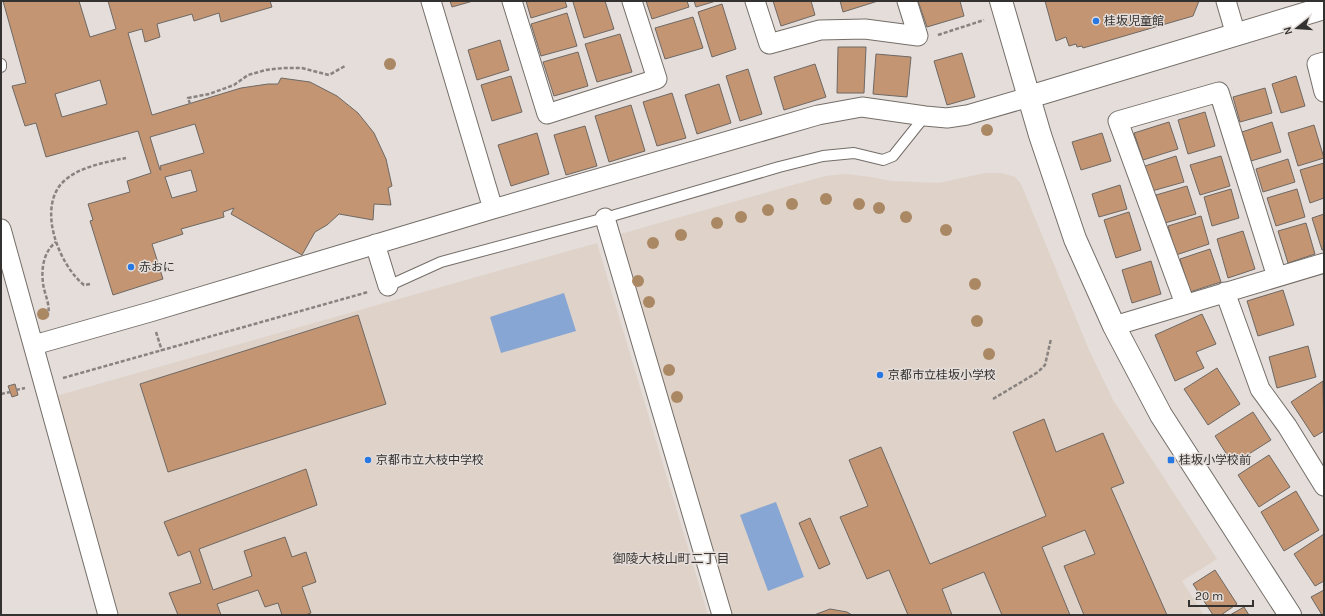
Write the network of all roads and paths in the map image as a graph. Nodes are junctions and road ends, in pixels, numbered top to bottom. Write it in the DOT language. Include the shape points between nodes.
graph roads {
  1 [pos="431,1"];
  2 [pos="512,1"];
  3 [pos="632,1"];
  4 [pos="756,1"];
  5 [pos="906,1"];
  6 [pos="1001,1"];
  7 [pos="1226,1"];
  8 [pos="1324,8"];
  9 [pos="984,20"];
  10 [pos="1236,35"];
  11 [pos="918,36"];
  12 [pos="1324,62"];
  13 [pos="345,66"];
  14 [pos="1324,92"];
  15 [pos="1029,97"];
  16 [pos="190,104"];
  17 [pos="925,116"];
  18 [pos="126,158"];
  19 [pos="493,208"];
  20 [pos="605,218"];
  21 [pos="1,229"];
  22 [pos="56,242"];
  23 [pos="376,248"];
  24 [pos="1324,263"];
  25 [pos="1278,277"];
  26 [pos="386,282"];
  27 [pos="90,284"];
  28 [pos="1225,292"];
  29 [pos="1185,304"];
  30 [pos="46,319"];
  31 [pos="1114,326"];
  32 [pos="1051,339"];
  33 [pos="34,345"];
  34 [pos="160,345"];
  35 [pos="162,351"];
  36 [pos="44,383"];
  37 [pos="16,390"];
  38 [pos="10,392"];
  39 [pos="1,394"];
  40 [pos="993,399"];
  41 [pos="1324,486"];
  42 [pos="108,615"];
  43 [pos="722,615"];
  44 [pos="1290,615"];
  1 -- 19 [label="street"];
  2 -- 3 [label="street" via="547,114 656,79"];
  4 -- 11 [label="street" via="768,44 820,30 865,29"];
  5 -- 11 [label="street"];
  6 -- 15 [label="street"];
  7 -- 10 [label="street"];
  8 -- 10 [label="street"];
  9 -- 11 [label="path" via="928,38"];
  10 -- 15 [label="street"];
  12 -- 14 [label="street" via="1317,64"];
  13 -- 16 [label="path" via="329,75 302,68 283,68 248,75 234,85 188,98"];
  15 -- 17 [label="street" via="967,115 947,118"];
  15 -- 31 [label="street" via="1075,239"];
  17 -- 19 [label="street" via="862,107 818,115"];
  17 -- 20 [label="lane" via="893,156 883,160 854,153 823,156"];
  18 -- 22 [label="path" via="94,164 64,181 58,188 51,213"];
  19 -- 23 [label="street"];
  20 -- 26 [label="lane" via="441,262"];
  20 -- 43 [label="street"];
  21 -- 33 [label="street"];
  22 -- 27 [label="path" via="65,263 76,279 84,285"];
  22 -- 30 [label="path" via="50,247 43,266 43,283 49,314"];
  23 -- 26 [label="street"];
  23 -- 33 [label="street"];
  24 -- 25 [label="street"];
  25 -- 28 [label="street"];
  25 -- 29 [label="street" via="1219,92 1118,121"];
  26 -- 35 [label="path" via="381,289"];
  28 -- 29 [label="street"];
  28 -- 41 [label="street" via="1260,388"];
  29 -- 31 [label="street"];
  31 -- 44 [label="street" via="1161,415"];
  32 -- 40 [label="path" via="1045,365 1038,372"];
  33 -- 36 [label="street"];
  34 -- 35 [label="path"];
  35 -- 36 [label="path"];
  36 -- 37 [label="path"];
  36 -- 42 [label="street"];
  38 -- 39 [label="path"];
}
